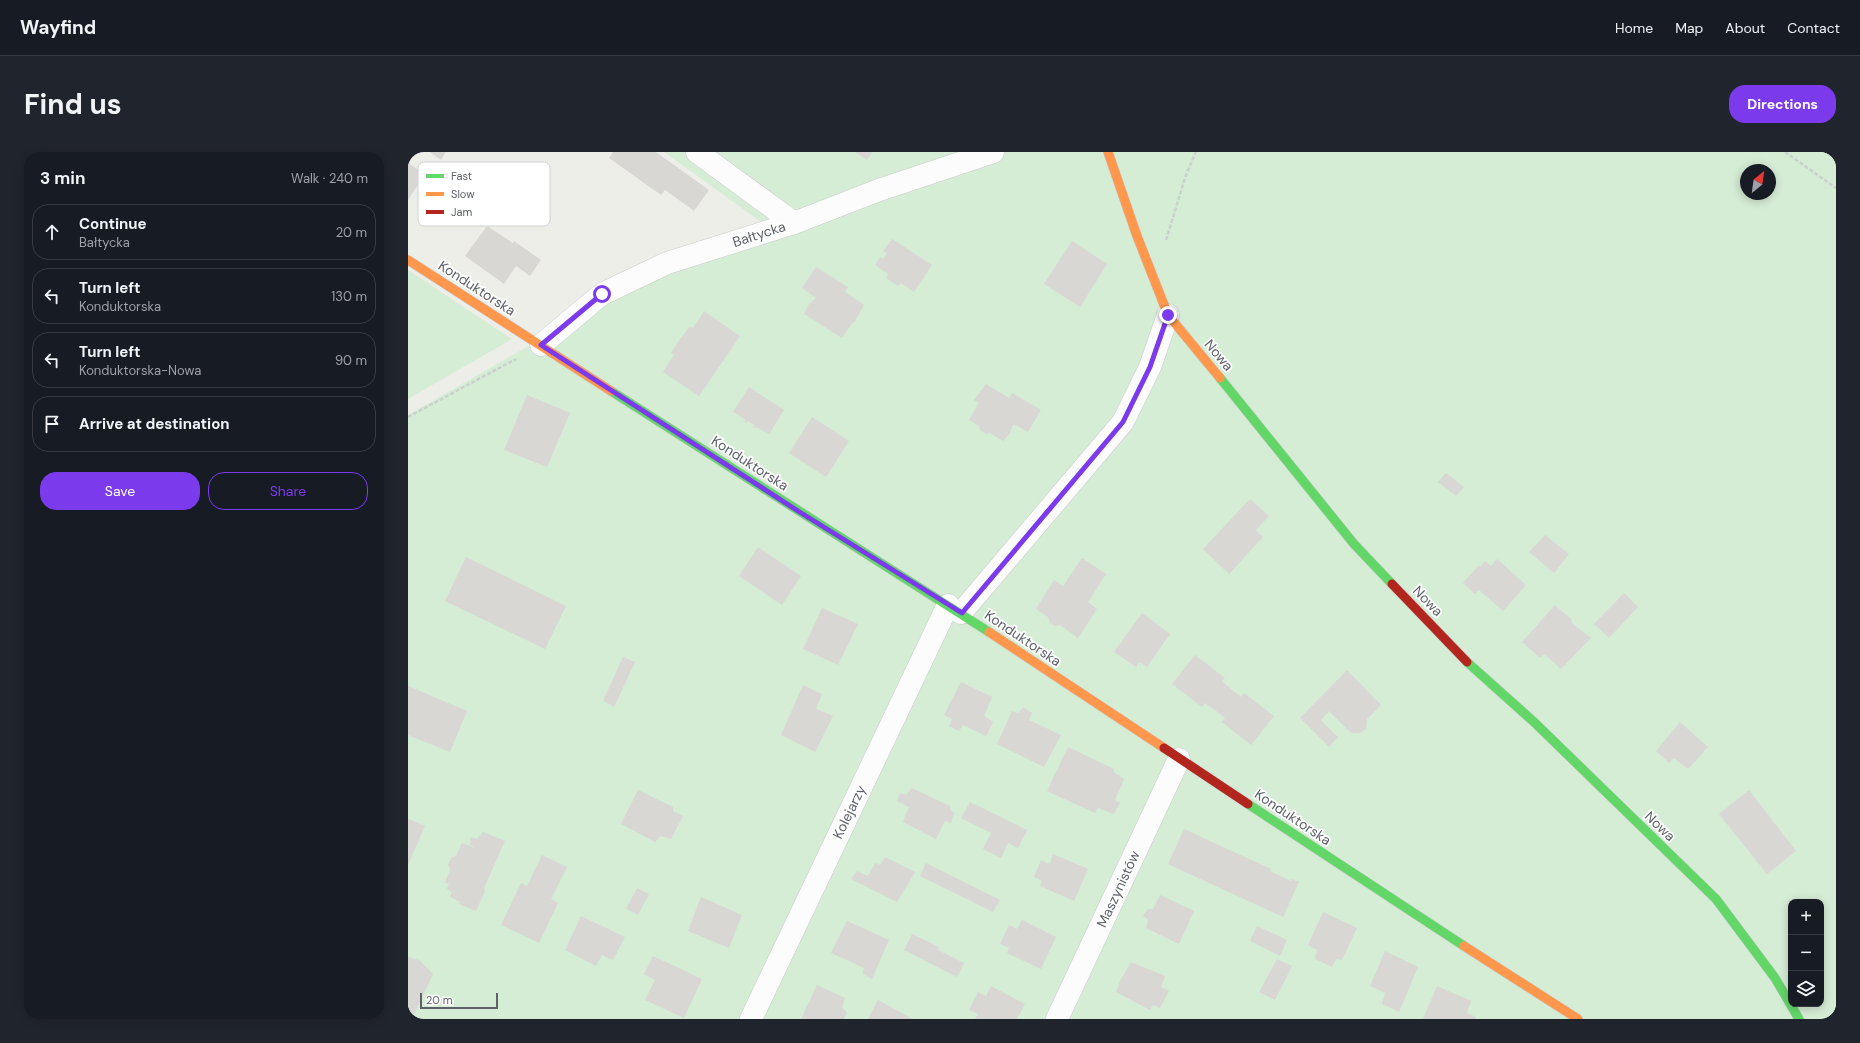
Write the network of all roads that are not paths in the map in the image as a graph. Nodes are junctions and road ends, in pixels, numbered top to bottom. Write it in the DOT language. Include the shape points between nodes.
graph roads {
  1 [pos="697,152"];
  2 [pos="993,152"];
  3 [pos="1108,152"];
  4 [pos="794,223"];
  5 [pos="408,260"];
  6 [pos="1168,315"];
  7 [pos="541,345"];
  8 [pos="955,609"];
  9 [pos="1179,759"];
  10 [pos="751,1019"];
  11 [pos="1056,1019"];
  12 [pos="1578,1019"];
  13 [pos="1799,1019"];
  1 -- 4 [label="street"];
  2 -- 4 [label="street, Bałtycka" via="879,190"];
  3 -- 6 [label="street, Nowa"];
  4 -- 7 [label="street, Bałtycka" via="667,263 602,294"];
  5 -- 7 [label="street, Konduktorska"];
  6 -- 8 [label="street, Kolejarzy" via="1150,367 1123,422"];
  6 -- 13 [label="street, Nowa" via="1354,544 1463,659 1534,722 1716,899 1775,978"];
  7 -- 8 [label="street, Konduktorska"];
  8 -- 9 [label="street, Konduktorska"];
  8 -- 10 [label="street, Kolejarzy"];
  9 -- 11 [label="street, Maszynistów"];
  9 -- 12 [label="street, Konduktorska"];
}
